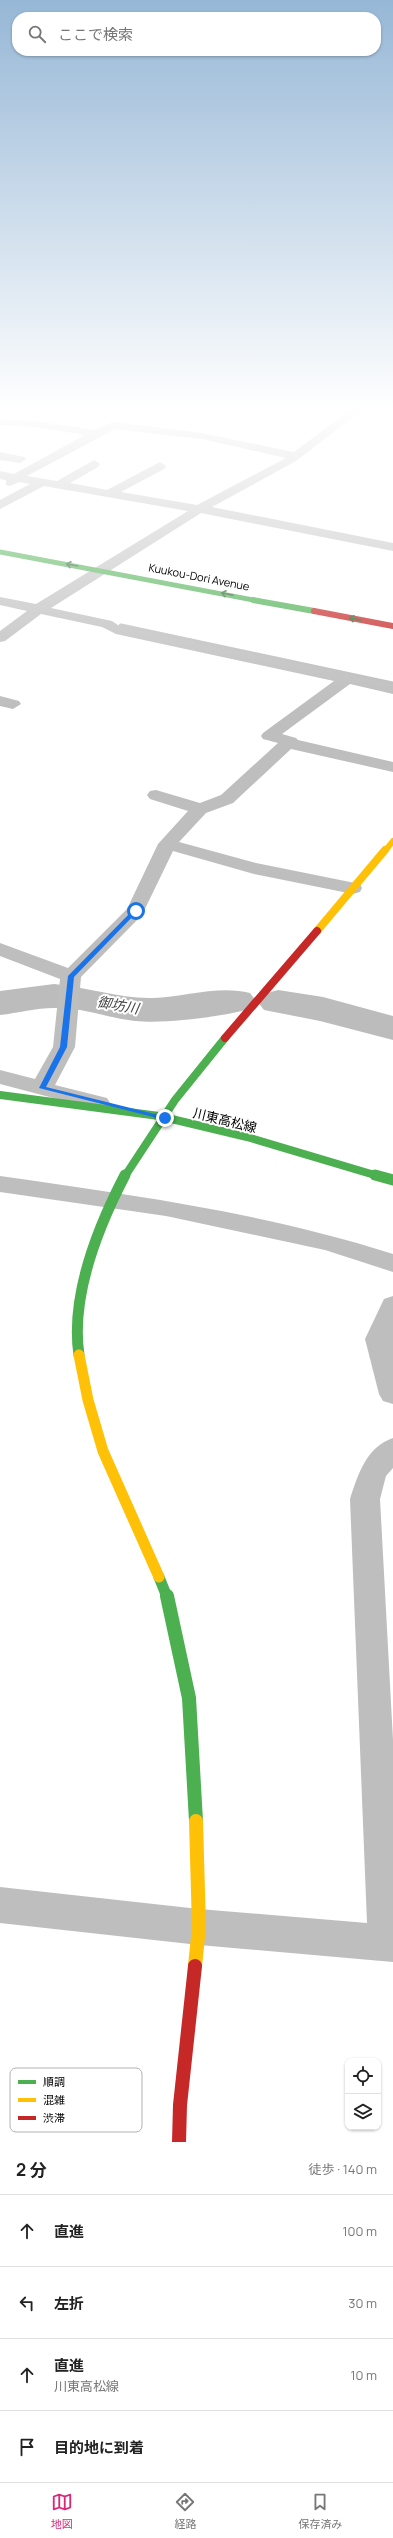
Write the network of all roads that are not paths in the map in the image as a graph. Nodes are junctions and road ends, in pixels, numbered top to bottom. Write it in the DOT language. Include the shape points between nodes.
graph roads {
  1 [pos="187,507"];
  2 [pos="203,507"];
  3 [pos="199,509"];
  4 [pos="0,544"];
  5 [pos="393,547"];
  6 [pos="0,552"];
  7 [pos="105,567"];
  8 [pos="0,601"];
  9 [pos="40,608"];
  10 [pos="393,617"];
  11 [pos="393,626"];
  12 [pos="0,638"];
  13 [pos="347,679"];
  14 [pos="393,689"];
  15 [pos="288,743"];
  16 [pos="393,767"];
  17 [pos="156,795"];
  18 [pos="200,809"];
  19 [pos="393,841"];
  20 [pos="167,844"];
  21 [pos="353,888"];
  22 [pos="0,949"];
  23 [pos="69,990"];
  24 [pos="0,1077"];
  25 [pos="42,1088"];
  26 [pos="0,1095"];
  27 [pos="126,1110"];
  28 [pos="165,1118"];
  29 [pos="393,1180"];
  30 [pos="0,1184"];
  31 [pos="111,1202"];
  32 [pos="393,1264"];
  33 [pos="393,1305"];
  34 [pos="393,1394"];
  35 [pos="393,1449"];
  36 [pos="0,1904"];
  37 [pos="199,1927"];
  38 [pos="389,1944"];
  39 [pos="179,2142"];
  1 -- 3 [label="street"];
  2 -- 3 [label="street"];
  3 -- 5 [label="street"];
  3 -- 7 [label="street"];
  4 -- 7 [label="main road, Kuukou-Dori Avenue"];
  7 -- 6 [label="main road, Kuukou-Dori Avenue, one-way"];
  7 -- 9 [label="street"];
  7 -- 10 [label="main road, Kuukou-Dori Avenue"];
  11 -- 7 [label="main road, Kuukou-Dori Avenue, one-way"];
  8 -- 9 [label="street"];
  9 -- 12 [label="street"];
  9 -- 13 [label="street" via="107,624 116,630"];
  13 -- 14 [label="street"];
  13 -- 15 [label="street" via="269,736 290,741"];
  15 -- 16 [label="street"];
  15 -- 18 [label="street" via="227,799"];
  17 -- 18 [label="street"];
  18 -- 20 [label="street"];
  19 -- 21 [label="main road"];
  20 -- 21 [label="street" via="254,868"];
  20 -- 23 [label="street" via="136,911"];
  21 -- 28 [label="main road" via="190,1080"];
  22 -- 23 [label="street"];
  23 -- 25 [label="street" via="64,1047"];
  24 -- 25 [label="street"];
  25 -- 27 [label="street"];
  26 -- 27 [label="main road, 川東高松線"];
  27 -- 28 [label="main road, 川東高松線"];
  28 -- 29 [label="main road, 川東高松線" via="244,1137"];
  28 -- 31 [label="main road" via="139,1153"];
  30 -- 31 [label="street"];
  31 -- 32 [label="street" via="166,1208 329,1242"];
  31 -- 37 [label="main road" via="90,1253 79,1302 78,1350 88,1400 103,1451 167,1595 187,1690 196,1810"];
  33 -- 34 [label="street" via="378,1339"];
  35 -- 38 [label="street" via="374,1472 365,1499"];
  36 -- 37 [label="street"];
  37 -- 38 [label="street"];
  37 -- 39 [label="main road" via="180,2105"];
}
